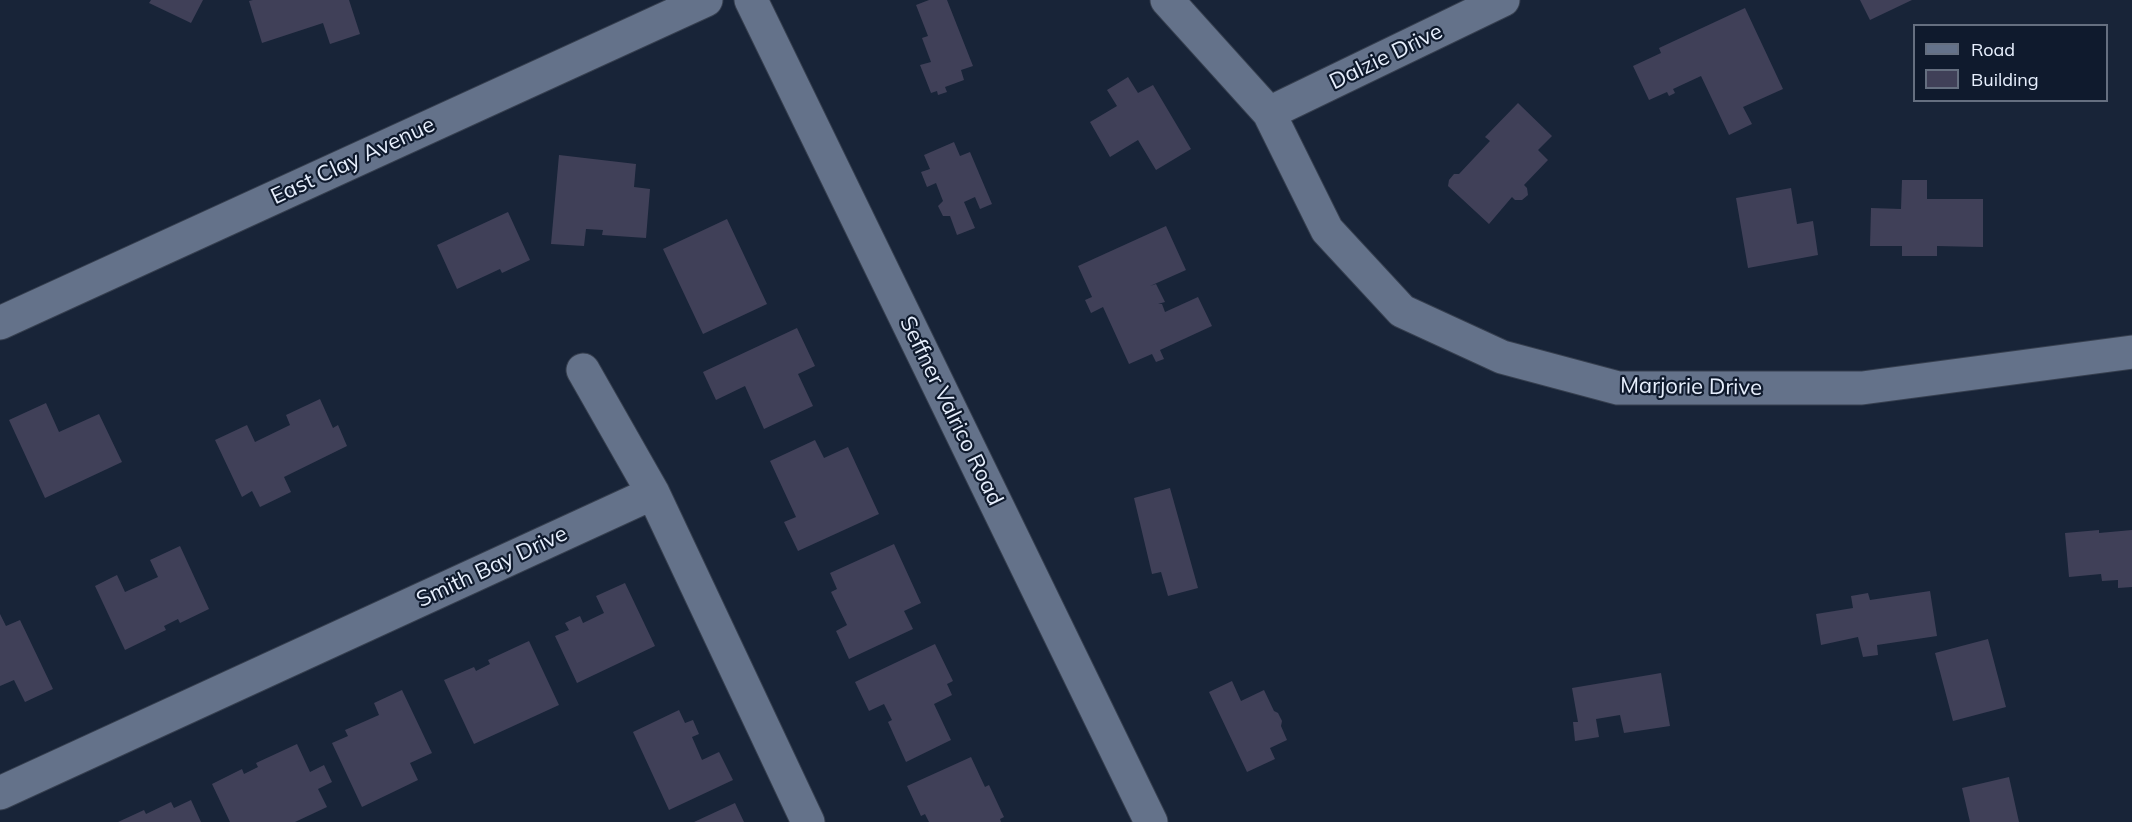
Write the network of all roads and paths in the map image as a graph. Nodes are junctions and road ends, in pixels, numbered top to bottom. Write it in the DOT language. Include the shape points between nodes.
graph roads {
  1 [pos="706,0"];
  2 [pos="751,0"];
  3 [pos="1167,0"];
  4 [pos="1503,0"];
  5 [pos="1269,113"];
  6 [pos="0,323"];
  7 [pos="2132,352"];
  8 [pos="583,370"];
  9 [pos="653,494"];
  10 [pos="0,793"];
  11 [pos="808,822"];
  12 [pos="1151,822"];
  1 -- 6 [label="street, East Clay Avenue"];
  2 -- 12 [label="street, Seffner Valrico Road"];
  3 -- 5 [label="street, Marjorie Drive"];
  4 -- 5 [label="street, Dalzie Drive"];
  5 -- 7 [label="street, Marjorie Drive" via="1327,230 1402,311 1502,357 1618,388 1862,388"];
  8 -- 9 [label="street"];
  9 -- 10 [label="street, Smith Bay Drive"];
  9 -- 11 [label="street"];
}
